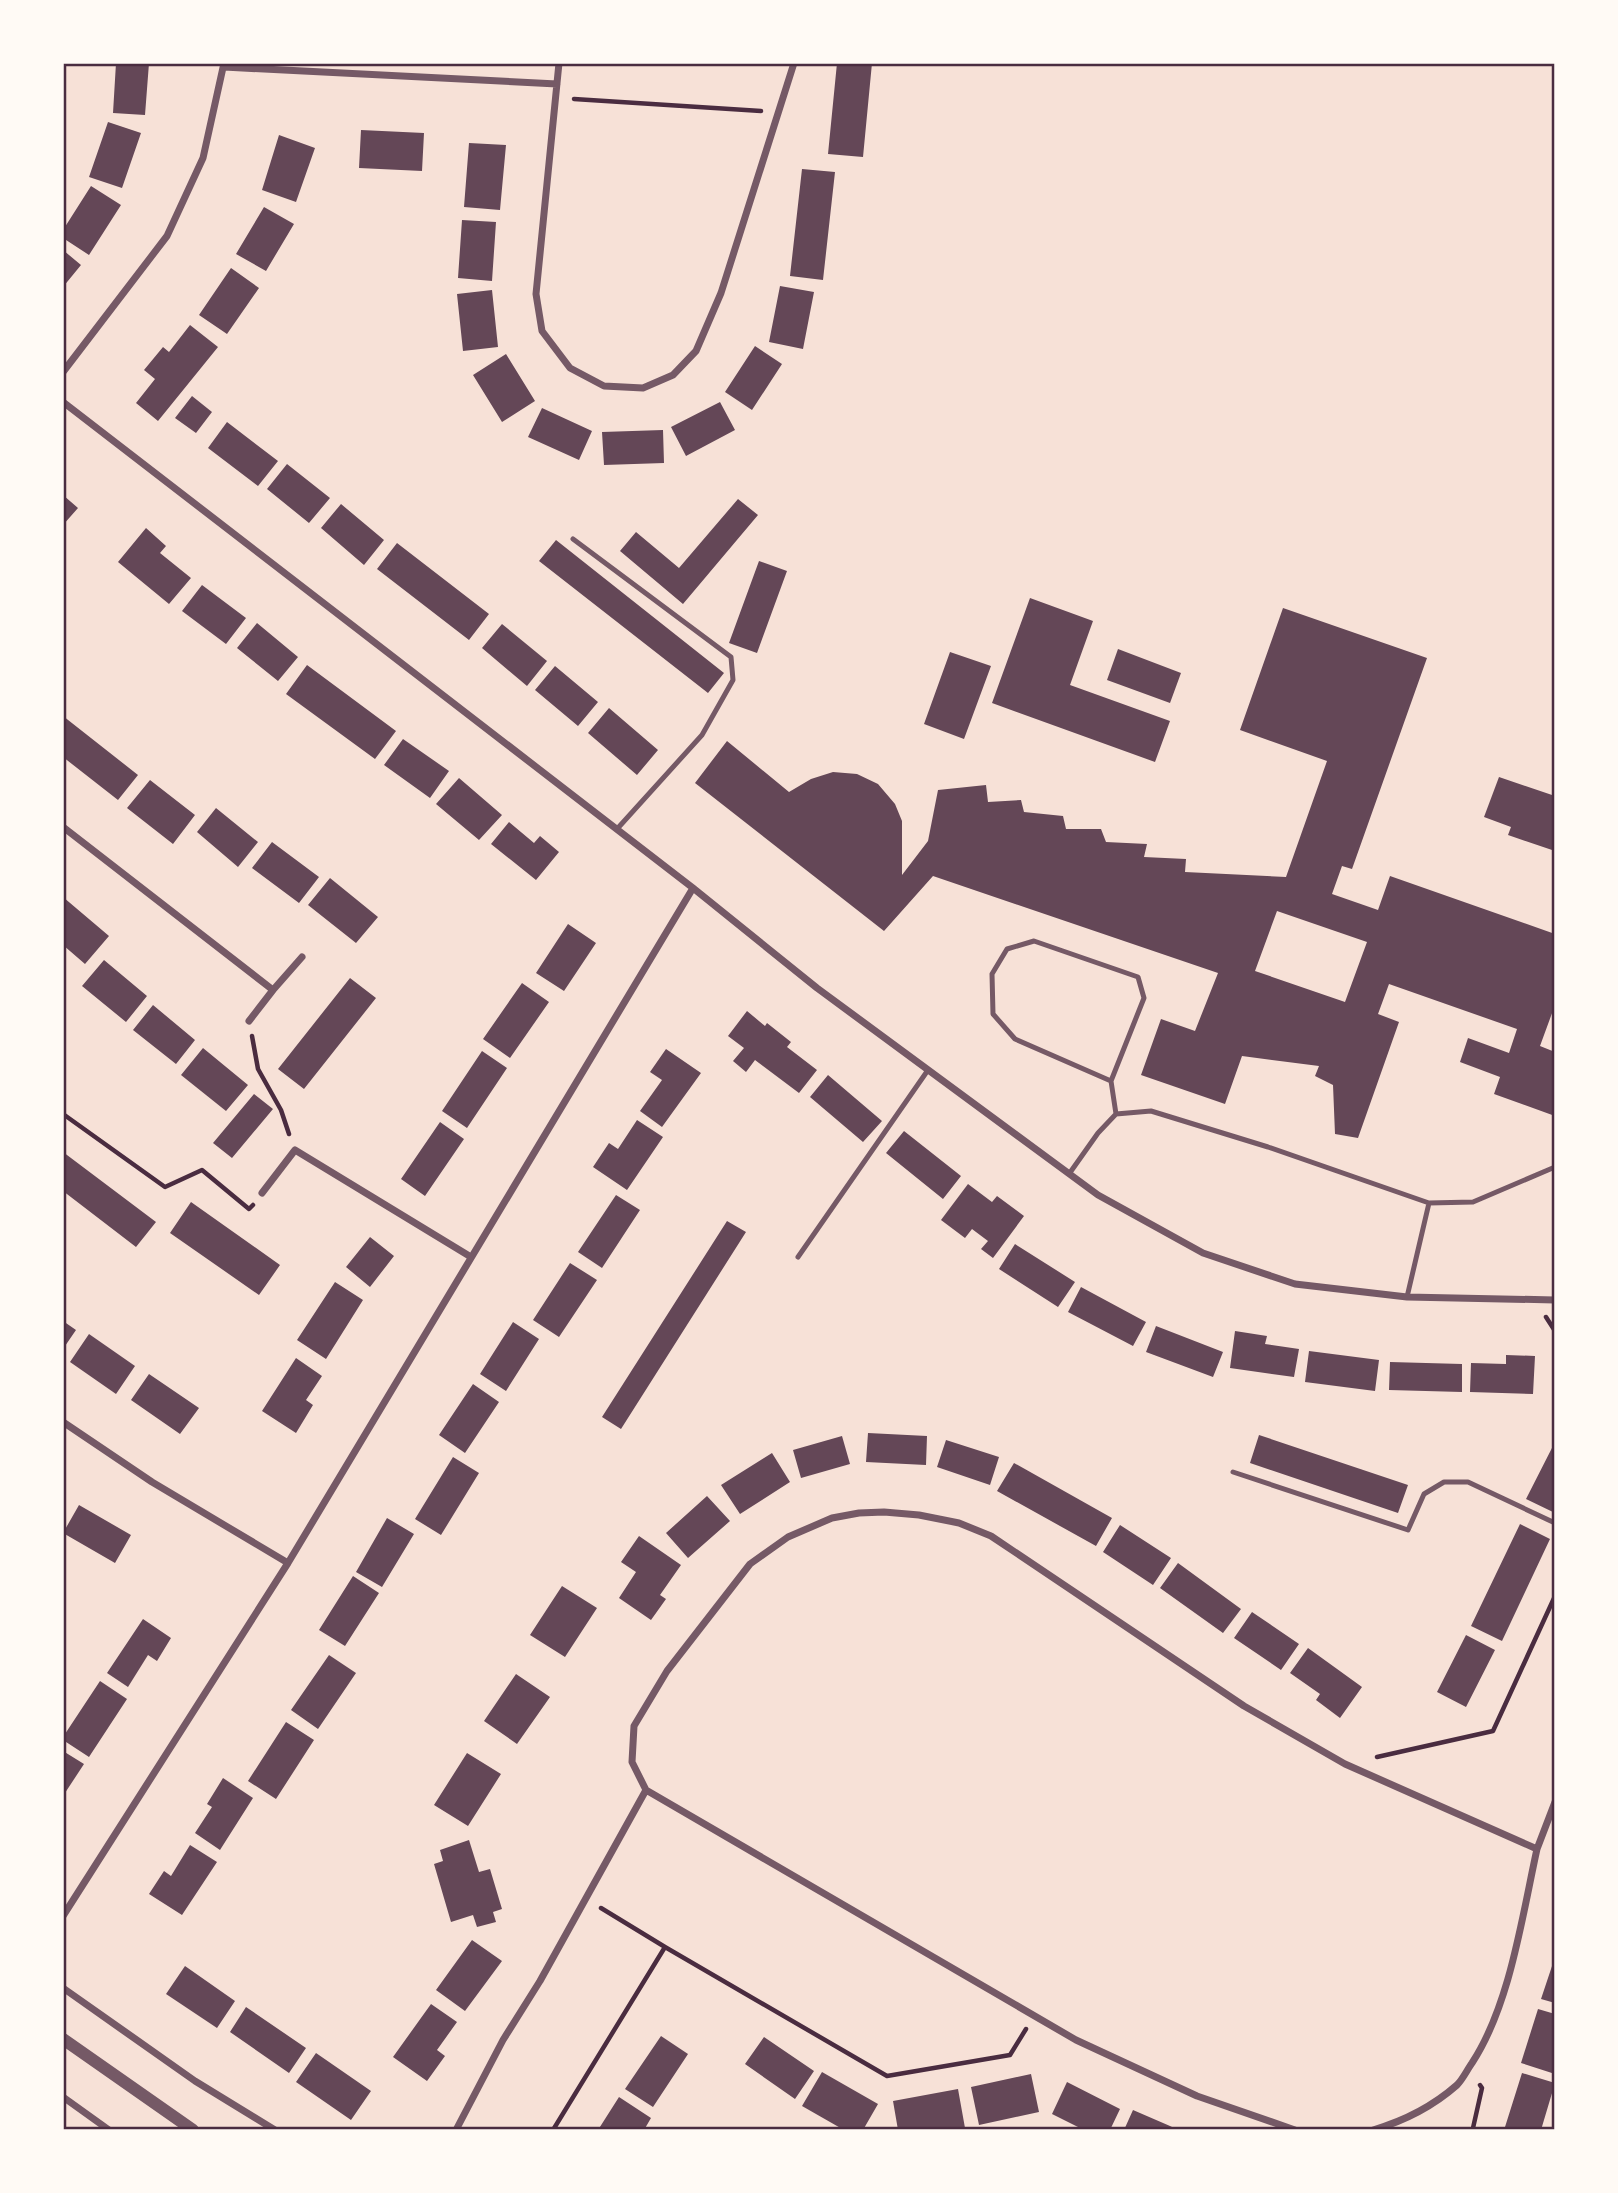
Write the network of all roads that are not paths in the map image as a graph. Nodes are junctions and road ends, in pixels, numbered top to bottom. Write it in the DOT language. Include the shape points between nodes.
graph roads {
  1 [pos="559,63"];
  2 [pos="794,63"];
  3 [pos="224,65"];
  4 [pos="557,84"];
  5 [pos="63,372"];
  6 [pos="63,402"];
  7 [pos="573,539"];
  8 [pos="63,827"];
  9 [pos="617,829"];
  10 [pos="693,888"];
  11 [pos="302,957"];
  12 [pos="273,990"];
  13 [pos="249,1021"];
  14 [pos="928,1070"];
  15 [pos="1111,1081"];
  16 [pos="1116,1114"];
  17 [pos="1555,1167"];
  18 [pos="1069,1174"];
  19 [pos="262,1193"];
  20 [pos="1429,1203"];
  21 [pos="471,1257"];
  22 [pos="798,1257"];
  23 [pos="1407,1297"];
  24 [pos="1555,1300"];
  25 [pos="63,1422"];
  26 [pos="1233,1472"];
  27 [pos="1555,1523"];
  28 [pos="288,1563"];
  29 [pos="646,1790"];
  30 [pos="1555,1802"];
  31 [pos="1537,1849"];
  32 [pos="63,1916"];
  33 [pos="63,1988"];
  34 [pos="63,2039"];
  35 [pos="63,2097"];
  36 [pos="109,2130"];
  37 [pos="193,2130"];
  38 [pos="275,2130"];
  39 [pos="456,2130"];
  40 [pos="1296,2130"];
  41 [pos="1373,2130"];
  1 -- 4 [label="street"];
  2 -- 4 [label="street" via="721,293 696,351 673,375 643,387 604,386 570,368 542,331 536,294"];
  3 -- 4 [label="street"];
  3 -- 5 [label="street" via="203,158 167,236"];
  6 -- 9 [label="street"];
  7 -- 9 [label="lane" via="731,657 733,680 702,735"];
  8 -- 12 [label="street"];
  9 -- 10 [label="street"];
  10 -- 14 [label="street"];
  10 -- 21 [label="street"];
  11 -- 12 [label="street"];
  12 -- 13 [label="street"];
  14 -- 18 [label="street"];
  14 -- 22 [label="lane"];
  15 -- 15 [label="lane" via="1144,998 1138,977 1034,941 1007,949 992,974 993,1014 1015,1039"];
  15 -- 16 [label="lane"];
  16 -- 18 [label="lane"];
  16 -- 20 [label="lane" via="1151,1111"];
  17 -- 20 [label="lane" via="1473,1202"];
  18 -- 23 [label="street" via="1203,1254 1295,1284"];
  19 -- 21 [label="street" via="295,1150"];
  20 -- 23 [label="lane"];
  21 -- 28 [label="street"];
  23 -- 24 [label="street"];
  25 -- 28 [label="street" via="152,1482"];
  26 -- 27 [label="lane" via="1408,1530 1424,1494 1444,1482 1468,1482"];
  28 -- 32 [label="street"];
  29 -- 31 [label="street" via="632,1762 634,1726 667,1671 750,1564 788,1537 832,1518 884,1512 958,1523 991,1536 1244,1706 1345,1765"];
  29 -- 39 [label="street"];
  29 -- 40 [label="street" via="1076,2040 1197,2096"];
  30 -- 31 [label="street"];
  31 -- 41 [label="street" via="1506,1985 1482,2048 1458,2083 1423,2110"];
  33 -- 38 [label="street" via="195,2081"];
  34 -- 37 [label="street"];
  35 -- 36 [label="street"];
}
